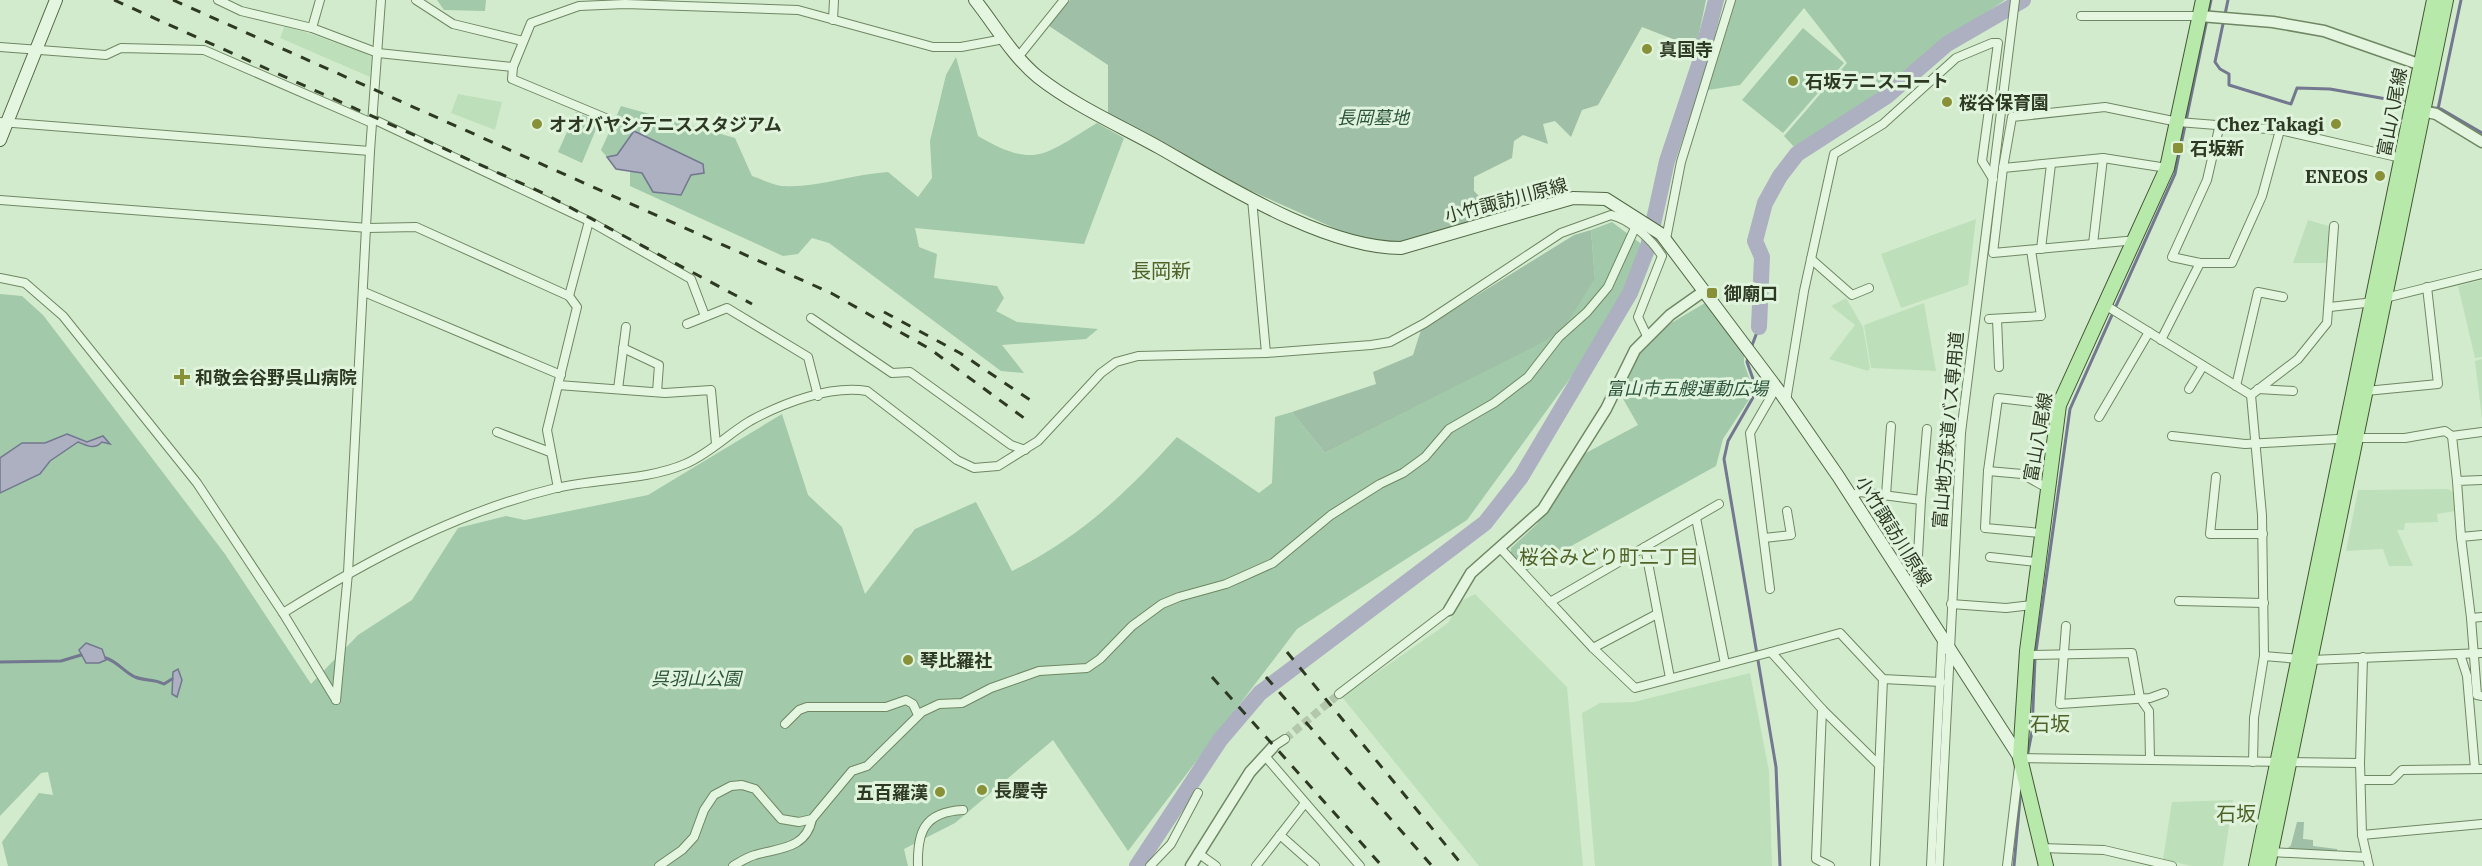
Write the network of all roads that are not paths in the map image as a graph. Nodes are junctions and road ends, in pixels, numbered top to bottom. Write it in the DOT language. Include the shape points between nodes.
graph roads {
  1 [pos="56,0"];
  2 [pos="218,0"];
  3 [pos="320,0"];
  4 [pos="381,0"];
  5 [pos="416,0"];
  6 [pos="834,0"];
  7 [pos="975,0"];
  8 [pos="1064,0"];
  9 [pos="1731,0"];
  10 [pos="2014,0"];
  11 [pos="2203,0"];
  12 [pos="2434,0"];
  13 [pos="2446,0"];
  14 [pos="2080,16"];
  15 [pos="2200,16"];
  16 [pos="833,20"];
  17 [pos="312,28"];
  18 [pos="1004,39"];
  19 [pos="523,41"];
  20 [pos="0,47"];
  21 [pos="36,51"];
  22 [pos="378,53"];
  23 [pos="1018,56"];
  24 [pos="2426,66"];
  25 [pos="513,67"];
  26 [pos="2417,110"];
  27 [pos="608,119"];
  28 [pos="373,121"];
  29 [pos="4,122"];
  30 [pos="2178,122"];
  31 [pos="2220,124"];
  32 [pos="2280,130"];
  33 [pos="0,140"];
  34 [pos="2482,142"];
  35 [pos="370,151"];
  36 [pos="2103,158"];
  37 [pos="2401,158"];
  38 [pos="2051,164"];
  39 [pos="2003,168"];
  40 [pos="2167,168"];
  41 [pos="1993,179"];
  42 [pos="1252,199"];
  43 [pos="0,200"];
  44 [pos="589,221"];
  45 [pos="1638,223"];
  46 [pos="2334,226"];
  47 [pos="368,228"];
  48 [pos="1664,236"];
  49 [pos="2137,240"];
  50 [pos="2093,244"];
  51 [pos="2041,249"];
  52 [pos="2031,250"];
  53 [pos="1811,259"];
  54 [pos="2200,263"];
  55 [pos="2482,274"];
  56 [pos="0,278"];
  57 [pos="2427,287"];
  58 [pos="1869,288"];
  59 [pos="1704,291"];
  60 [pos="364,292"];
  61 [pos="569,296"];
  62 [pos="2283,297"];
  63 [pos="2379,299"];
  64 [pos="2105,304"];
  65 [pos="2330,307"];
  66 [pos="705,316"];
  67 [pos="811,318"];
  68 [pos="687,324"];
  69 [pos="626,327"];
  70 [pos="2150,332"];
  71 [pos="1647,336"];
  72 [pos="2161,340"];
  73 [pos="624,348"];
  74 [pos="1266,353"];
  75 [pos="2204,366"];
  76 [pos="1999,367"];
  77 [pos="561,375"];
  78 [pos="558,385"];
  79 [pos="2236,386"];
  80 [pos="1776,388"];
  81 [pos="618,389"];
  82 [pos="2189,389"];
  83 [pos="2293,391"];
  84 [pos="2366,391"];
  85 [pos="657,392"];
  86 [pos="2254,392"];
  87 [pos="818,396"];
  88 [pos="1786,401"];
  89 [pos="2059,405"];
  90 [pos="2099,417"];
  91 [pos="1891,426"];
  92 [pos="1927,429"];
  93 [pos="497,432"];
  94 [pos="2482,432"];
  95 [pos="2172,436"];
  96 [pos="2452,436"];
  97 [pos="2350,438"];
  98 [pos="2255,442"];
  99 [pos="716,444"];
  100 [pos="1025,450"];
  101 [pos="550,452"];
  102 [pos="1988,471"];
  103 [pos="2217,477"];
  104 [pos="2482,480"];
  105 [pos="2457,481"];
  106 [pos="558,488"];
  107 [pos="2047,488"];
  108 [pos="1886,495"];
  109 [pos="1850,496"];
  110 [pos="1921,500"];
  111 [pos="1719,504"];
  112 [pos="1787,511"];
  113 [pos="1696,518"];
  114 [pos="2041,533"];
  115 [pos="2263,534"];
  116 [pos="2482,535"];
  117 [pos="2462,537"];
  118 [pos="1764,538"];
  119 [pos="1645,547"];
  120 [pos="1501,549"];
  121 [pos="1918,556"];
  122 [pos="1990,557"];
  123 [pos="2037,562"];
  124 [pos="348,573"];
  125 [pos="1770,589"];
  126 [pos="2179,601"];
  127 [pos="1550,602"];
  128 [pos="2264,603"];
  129 [pos="1951,604"];
  130 [pos="2032,605"];
  131 [pos="1449,610"];
  132 [pos="283,613"];
  133 [pos="1657,614"];
  134 [pos="2470,618"];
  135 [pos="2482,618"];
  136 [pos="2066,626"];
  137 [pos="1946,644"];
  138 [pos="1593,648"];
  139 [pos="1771,652"];
  140 [pos="2478,653"];
  141 [pos="2063,654"];
  142 [pos="2460,654"];
  143 [pos="2026,655"];
  144 [pos="2264,656"];
  145 [pos="2363,657"];
  146 [pos="2304,659"];
  147 [pos="1725,664"];
  148 [pos="1670,678"];
  149 [pos="1883,679"];
  150 [pos="1941,682"];
  151 [pos="2164,693"];
  152 [pos="1339,694"];
  153 [pos="2482,696"];
  154 [pos="2140,698"];
  155 [pos="1822,709"];
  156 [pos="918,716"];
  157 [pos="785,724"];
  158 [pos="1285,739"];
  159 [pos="1269,752"];
  160 [pos="2020,758"];
  161 [pos="2150,759"];
  162 [pos="2253,762"];
  163 [pos="2284,762"];
  164 [pos="2360,763"];
  165 [pos="1879,765"];
  166 [pos="2479,769"];
  167 [pos="2361,780"];
  168 [pos="1198,793"];
  169 [pos="1305,803"];
  170 [pos="963,810"];
  171 [pos="812,819"];
  172 [pos="2482,824"];
  173 [pos="1280,835"];
  174 [pos="2362,835"];
  175 [pos="2042,848"];
  176 [pos="2271,852"];
  177 [pos="1198,853"];
  178 [pos="2368,861"];
  179 [pos="2135,862"];
  180 [pos="659,866"];
  181 [pos="733,866"];
  182 [pos="918,866"];
  183 [pos="1150,866"];
  184 [pos="1191,866"];
  185 [pos="1216,866"];
  186 [pos="1256,866"];
  187 [pos="1315,866"];
  188 [pos="1360,866"];
  189 [pos="1830,866"];
  190 [pos="1875,866"];
  191 [pos="1931,866"];
  192 [pos="1939,866"];
  193 [pos="2007,866"];
  194 [pos="2046,866"];
  195 [pos="2172,866"];
  196 [pos="2256,866"];
  197 [pos="2268,866"];
  1 -- 21 [label="main road"];
  2 -- 17 [label="street" via="241,11"];
  3 -- 17 [label="street"];
  4 -- 22 [label="street"];
  5 -- 19 [label="street" via="453,24"];
  6 -- 16 [label="street"];
  7 -- 18 [label="main road, 小竹諏訪川原線"];
  8 -- 23 [label="street"];
  9 -- 48 [label="street"];
  10 -- 41 [label="street, 富山地方鉄道バス専用道"];
  11 -- 15 [label="main road, 富山八尾線"];
  12 -- 24 [label="main road, 富山八尾線"];
  13 -- 24 [label="main road, 富山八尾線"];
  14 -- 15 [label="street"];
  15 -- 24 [label="street" via="2324,31"];
  15 -- 30 [label="main road, 富山八尾線"];
  16 -- 18 [label="street" via="933,47 961,47"];
  16 -- 19 [label="street" via="798,10 579,6 531,22"];
  17 -- 22 [label="street"];
  18 -- 23 [label="main road, 小竹諏訪川原線"];
  19 -- 25 [label="street"];
  20 -- 21 [label="street"];
  21 -- 28 [label="street" via="106,55 121,48 204,50"];
  21 -- 29 [label="main road"];
  22 -- 25 [label="street"];
  22 -- 28 [label="street"];
  23 -- 42 [label="main road, 小竹諏訪川原線" via="1036,76 1067,98"];
  24 -- 26 [label="main road, 富山八尾線"];
  25 -- 27 [label="street" via="513,79"];
  26 -- 34 [label="street" via="2436,114"];
  26 -- 37 [label="main road, 富山八尾線"];
  26 -- 63 [label="main road, 富山八尾線"];
  28 -- 35 [label="street"];
  28 -- 44 [label="street"];
  29 -- 33 [label="main road"];
  29 -- 35 [label="street"];
  30 -- 31 [label="street"];
  30 -- 39 [label="street" via="2106,107 2012,117"];
  30 -- 40 [label="main road, 富山八尾線"];
  31 -- 32 [label="street"];
  31 -- 54 [label="street" via="2207,180 2172,257"];
  32 -- 37 [label="street"];
  32 -- 54 [label="street" via="2262,196 2232,263"];
  35 -- 47 [label="street"];
  36 -- 38 [label="street"];
  36 -- 40 [label="street"];
  36 -- 50 [label="street"];
  37 -- 63 [label="main road, 富山八尾線"];
  38 -- 39 [label="street"];
  38 -- 51 [label="street"];
  39 -- 52 [label="street" via="1993,253"];
  40 -- 49 [label="main road, 富山八尾線"];
  41 -- 53 [label="street" via="1982,161 1998,43 1956,58 1883,124 1834,154"];
  41 -- 129 [label="street, 富山地方鉄道バス専用道" via="1961,433"];
  42 -- 45 [label="main road, 小竹諏訪川原線" via="1297,221 1379,248 1401,248 1573,198 1606,199"];
  42 -- 74 [label="street"];
  43 -- 47 [label="street"];
  44 -- 61 [label="street"];
  44 -- 66 [label="street" via="691,279"];
  45 -- 48 [label="main road, 小竹諏訪川原線"];
  45 -- 71 [label="street" via="1662,256 1638,317"];
  45 -- 74 [label="street" via="1611,215 1561,233 1390,342"];
  45 -- 156 [label="street" via="1608,287 1559,337 1528,378 1449,429 1425,457 1331,515 1273,563 1226,584 1162,604 1087,668 1039,671 991,688 962,704 930,707"];
  46 -- 65 [label="street"];
  47 -- 60 [label="street"];
  47 -- 61 [label="street" via="416,228"];
  48 -- 59 [label="main road, 小竹諏訪川原線"];
  49 -- 50 [label="street"];
  49 -- 64 [label="main road, 富山八尾線"];
  50 -- 51 [label="street"];
  51 -- 52 [label="street"];
  52 -- 76 [label="street" via="2040,316 1993,319"];
  53 -- 58 [label="street" via="1852,295"];
  53 -- 88 [label="street"];
  54 -- 72 [label="street"];
  55 -- 57 [label="street"];
  56 -- 132 [label="street" via="25,283 63,316 197,483"];
  57 -- 63 [label="street"];
  57 -- 84 [label="street" via="2438,384"];
  59 -- 71 [label="street"];
  59 -- 80 [label="main road, 小竹諏訪川原線"];
  60 -- 77 [label="street"];
  60 -- 124 [label="street"];
  61 -- 77 [label="street" via="577,307"];
  62 -- 79 [label="street" via="2258,292"];
  63 -- 65 [label="street"];
  63 -- 84 [label="main road, 富山八尾線"];
  63 -- 97 [label="main road, 富山八尾線"];
  64 -- 70 [label="street"];
  64 -- 89 [label="main road, 富山八尾線"];
  65 -- 86 [label="street" via="2327,323 2310,346"];
  66 -- 68 [label="street"];
  66 -- 87 [label="street" via="727,308 808,357"];
  67 -- 100 [label="street" via="892,373 910,372 1011,446"];
  69 -- 73 [label="street"];
  70 -- 72 [label="street"];
  70 -- 90 [label="street"];
  71 -- 120 [label="street" via="1635,350 1606,409 1543,509"];
  72 -- 75 [label="street"];
  73 -- 81 [label="street"];
  73 -- 85 [label="street" via="659,365"];
  74 -- 100 [label="street" via="1138,356 1116,363 1101,373"];
  75 -- 79 [label="street"];
  75 -- 82 [label="street"];
  77 -- 78 [label="street"];
  78 -- 81 [label="street"];
  78 -- 101 [label="street" via="547,430"];
  79 -- 86 [label="street"];
  80 -- 88 [label="main road, 小竹諏訪川原線"];
  80 -- 118 [label="street" via="1750,433"];
  81 -- 85 [label="street"];
  83 -- 86 [label="street"];
  84 -- 97 [label="main road, 富山八尾線"];
  85 -- 99 [label="street" via="711,390"];
  86 -- 98 [label="street"];
  87 -- 99 [label="street" via="778,407"];
  87 -- 100 [label="street" via="850,388 867,391 957,460 974,468 998,466"];
  88 -- 109 [label="main road, 小竹諏訪川原線"];
  89 -- 102 [label="street" via="1998,398"];
  89 -- 107 [label="main road, 富山八尾線"];
  91 -- 108 [label="street"];
  92 -- 110 [label="street"];
  93 -- 101 [label="street"];
  94 -- 96 [label="street"];
  95 -- 98 [label="street"];
  96 -- 97 [label="street" via="2445,431 2405,438"];
  96 -- 105 [label="street"];
  97 -- 98 [label="street"];
  97 -- 146 [label="main road, 富山八尾線"];
  98 -- 115 [label="street"];
  99 -- 106 [label="street" via="687,463 666,470"];
  101 -- 106 [label="street"];
  102 -- 107 [label="street" via="2022,474"];
  102 -- 114 [label="street" via="1985,528"];
  103 -- 115 [label="street" via="2210,534"];
  104 -- 105 [label="street"];
  105 -- 117 [label="street"];
  106 -- 124 [label="street" via="509,501 451,524"];
  107 -- 114 [label="main road, 富山八尾線"];
  108 -- 109 [label="street" via="1860,492"];
  108 -- 110 [label="street"];
  109 -- 137 [label="main road, 小竹諏訪川原線"];
  110 -- 121 [label="street"];
  111 -- 113 [label="street"];
  112 -- 118 [label="street" via="1791,535"];
  113 -- 119 [label="street"];
  113 -- 147 [label="street"];
  114 -- 123 [label="main road, 富山八尾線"];
  115 -- 128 [label="street"];
  116 -- 117 [label="street"];
  117 -- 134 [label="street"];
  118 -- 125 [label="street"];
  119 -- 127 [label="street"];
  119 -- 133 [label="street"];
  120 -- 127 [label="street"];
  120 -- 131 [label="street" via="1471,573"];
  122 -- 123 [label="street"];
  123 -- 130 [label="main road, 富山八尾線"];
  124 -- 132 [label="street"];
  124 -- 132 [label="street" via="336,700"];
  126 -- 128 [label="street"];
  127 -- 138 [label="street"];
  128 -- 144 [label="street"];
  129 -- 130 [label="street" via="2006,608"];
  129 -- 137 [label="street, 富山地方鉄道バス専用道"];
  130 -- 143 [label="main road, 富山八尾線"];
  131 -- 152 [label="street"];
  133 -- 138 [label="street"];
  133 -- 148 [label="street"];
  134 -- 135 [label="street"];
  134 -- 140 [label="street"];
  136 -- 141 [label="street"];
  137 -- 150 [label="street"];
  137 -- 160 [label="main road, 小竹諏訪川原線"];
  137 -- 192 [label="street, 富山地方鉄道バス専用道"];
  138 -- 148 [label="street" via="1635,688"];
  139 -- 147 [label="street"];
  139 -- 149 [label="street" via="1840,633"];
  139 -- 155 [label="street"];
  140 -- 142 [label="street"];
  140 -- 153 [label="street" via="2477,695"];
  141 -- 143 [label="street"];
  141 -- 154 [label="street" via="2132,653"];
  141 -- 154 [label="street" via="2060,704"];
  142 -- 145 [label="street"];
  142 -- 166 [label="street" via="2467,676"];
  143 -- 160 [label="main road, 富山八尾線"];
  144 -- 146 [label="street"];
  144 -- 162 [label="street" via="2254,718"];
  145 -- 146 [label="street"];
  145 -- 164 [label="street"];
  146 -- 163 [label="main road, 富山八尾線"];
  147 -- 148 [label="street"];
  149 -- 150 [label="street"];
  149 -- 165 [label="street"];
  150 -- 191 [label="street"];
  151 -- 154 [label="street"];
  154 -- 161 [label="street" via="2149,711"];
  155 -- 165 [label="street"];
  155 -- 189 [label="street" via="1816,859"];
  156 -- 157 [label="street" via="913,704 906,700 886,707 807,707"];
  156 -- 171 [label="street" via="867,766 852,771"];
  158 -- 159 [label="street"];
  159 -- 169 [label="street"];
  159 -- 177 [label="street" via="1244,782"];
  160 -- 161 [label="street"];
  160 -- 175 [label="main road, 富山八尾線"];
  160 -- 193 [label="street"];
  161 -- 162 [label="street"];
  162 -- 163 [label="street"];
  163 -- 164 [label="street"];
  163 -- 176 [label="main road, 富山八尾線"];
  163 -- 196 [label="main road, 富山八尾線"];
  164 -- 167 [label="street"];
  165 -- 190 [label="street"];
  166 -- 167 [label="street" via="2402,770 2392,780"];
  167 -- 174 [label="street"];
  168 -- 183 [label="street" via="1171,844"];
  169 -- 173 [label="street"];
  169 -- 188 [label="street"];
  170 -- 182 [label="street" via="951,810 927,822 919,840"];
  171 -- 180 [label="street" via="781,819 755,789 731,786 714,795 694,837"];
  171 -- 181 [label="street" via="798,841 787,849 758,854"];
  172 -- 174 [label="street"];
  173 -- 186 [label="street"];
  173 -- 187 [label="street"];
  174 -- 178 [label="street"];
  175 -- 179 [label="street" via="2104,850"];
  175 -- 194 [label="main road, 富山八尾線"];
  176 -- 178 [label="street"];
  176 -- 197 [label="main road, 富山八尾線"];
  177 -- 184 [label="street"];
  177 -- 185 [label="street"];
  179 -- 195 [label="street"];
}
